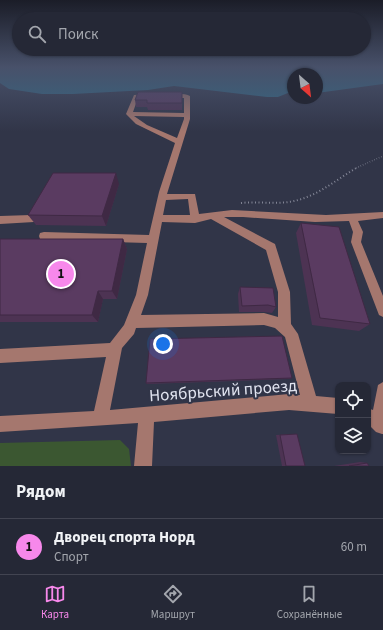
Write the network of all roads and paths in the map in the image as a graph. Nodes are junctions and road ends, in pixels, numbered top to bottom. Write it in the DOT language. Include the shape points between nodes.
graph roads {
  1 [pos="158,96"];
  2 [pos="166,96"];
  3 [pos="129,114"];
  4 [pos="187,115"];
  5 [pos="180,143"];
  6 [pos="383,156"];
  7 [pos="162,197"];
  8 [pos="236,204"];
  9 [pos="212,214"];
  10 [pos="383,215"];
  11 [pos="352,217"];
  12 [pos="158,218"];
  13 [pos="195,219"];
  14 [pos="0,220"];
  15 [pos="31,220"];
  16 [pos="44,236"];
  17 [pos="154,239"];
  18 [pos="383,311"];
  19 [pos="132,322"];
  20 [pos="285,326"];
  21 [pos="115,350"];
  22 [pos="0,356"];
  23 [pos="383,390"];
  24 [pos="310,403"];
  25 [pos="335,406"];
  26 [pos="148,414"];
  27 [pos="105,419"];
  28 [pos="377,422"];
  29 [pos="0,424"];
  30 [pos="143,466"];
  1 -- 3 [label="street" via="136,96"];
  2 -- 4 [label="street" via="187,96"];
  3 -- 4 [label="street"];
  3 -- 5 [label="street" via="133,120 171,136"];
  4 -- 5 [label="street"];
  5 -- 7 [label="street"];
  6 -- 8 [label="path" via="362,164 322,191 300,200"];
  7 -- 12 [label="street"];
  7 -- 13 [label="street" via="192,196"];
  9 -- 11 [label="street" via="235,212 322,218"];
  9 -- 13 [label="street"];
  9 -- 20 [label="street" via="271,247 284,292"];
  10 -- 11 [label="street"];
  11 -- 18 [label="street" via="358,232 356,242"];
  12 -- 13 [label="street"];
  12 -- 17 [label="street"];
  14 -- 15 [label="street"];
  16 -- 17 [label="street"];
  17 -- 19 [label="street" via="142,295"];
  19 -- 20 [label="street" via="264,319"];
  19 -- 21 [label="street" via="130,329 116,344"];
  20 -- 24 [label="street" via="291,334"];
  21 -- 22 [label="street"];
  21 -- 27 [label="street"];
  23 -- 28 [label="street"];
  24 -- 25 [label="street, Ноябрьский проезд"];
  24 -- 26 [label="street, Ноябрьский проезд" via="289,402"];
  26 -- 27 [label="street, Ноябрьский проезд"];
  26 -- 30 [label="street"];
  27 -- 29 [label="street, Ноябрьский проезд"];
}
